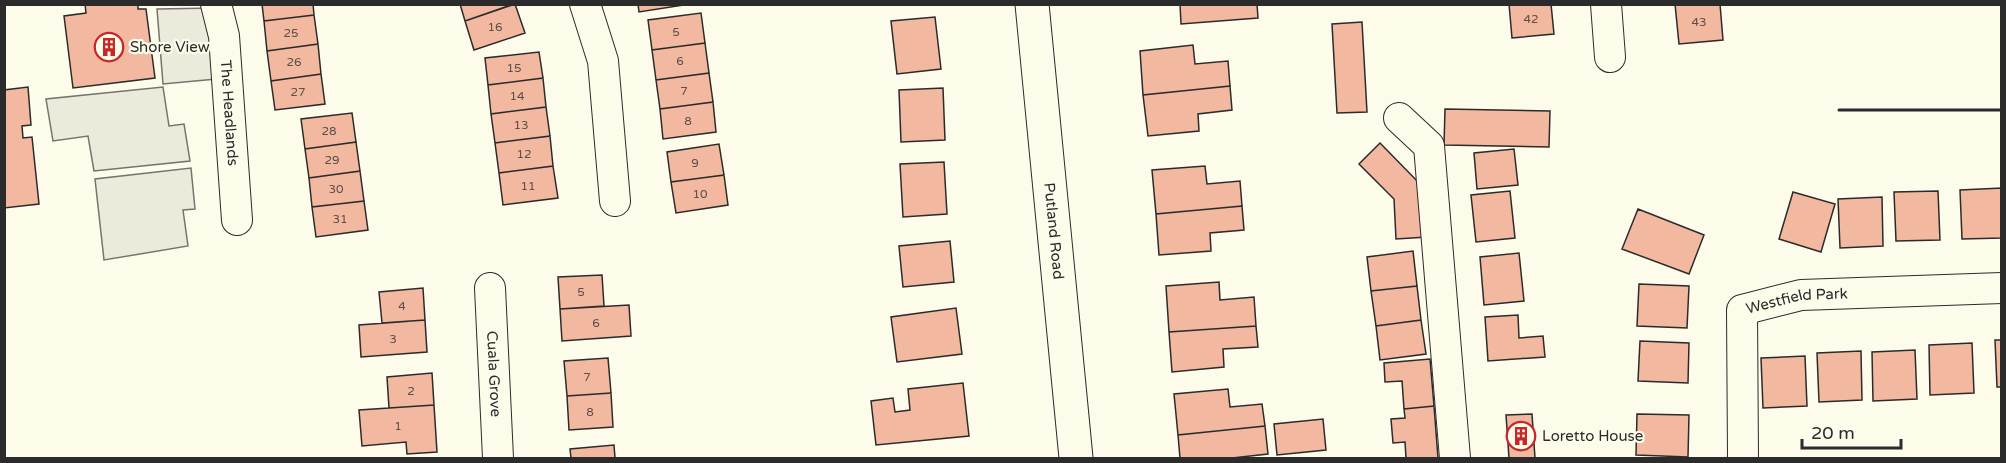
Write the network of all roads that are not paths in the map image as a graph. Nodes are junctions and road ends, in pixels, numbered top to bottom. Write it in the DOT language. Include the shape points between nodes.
graph roads {
  1 [pos="216,4"];
  2 [pos="585,4"];
  3 [pos="1032,4"];
  4 [pos="1606,4"];
  5 [pos="1610,57"];
  6 [pos="1399,118"];
  7 [pos="615,201"];
  8 [pos="237,220"];
  9 [pos="490,288"];
  10 [pos="2001,288"];
  11 [pos="498,459"];
  12 [pos="1076,459"];
  13 [pos="1455,459"];
  14 [pos="1743,459"];
  1 -- 8 [label="street, The Headlands" via="224,36"];
  2 -- 7 [label="street" via="603,61"];
  3 -- 12 [label="main road, Putland Road"];
  4 -- 5 [label="street"];
  6 -- 13 [label="street" via="1430,146"];
  9 -- 11 [label="street, Cuala Grove"];
  10 -- 14 [label="street, Westfield Park" via="1801,295 1742,310"];
}
